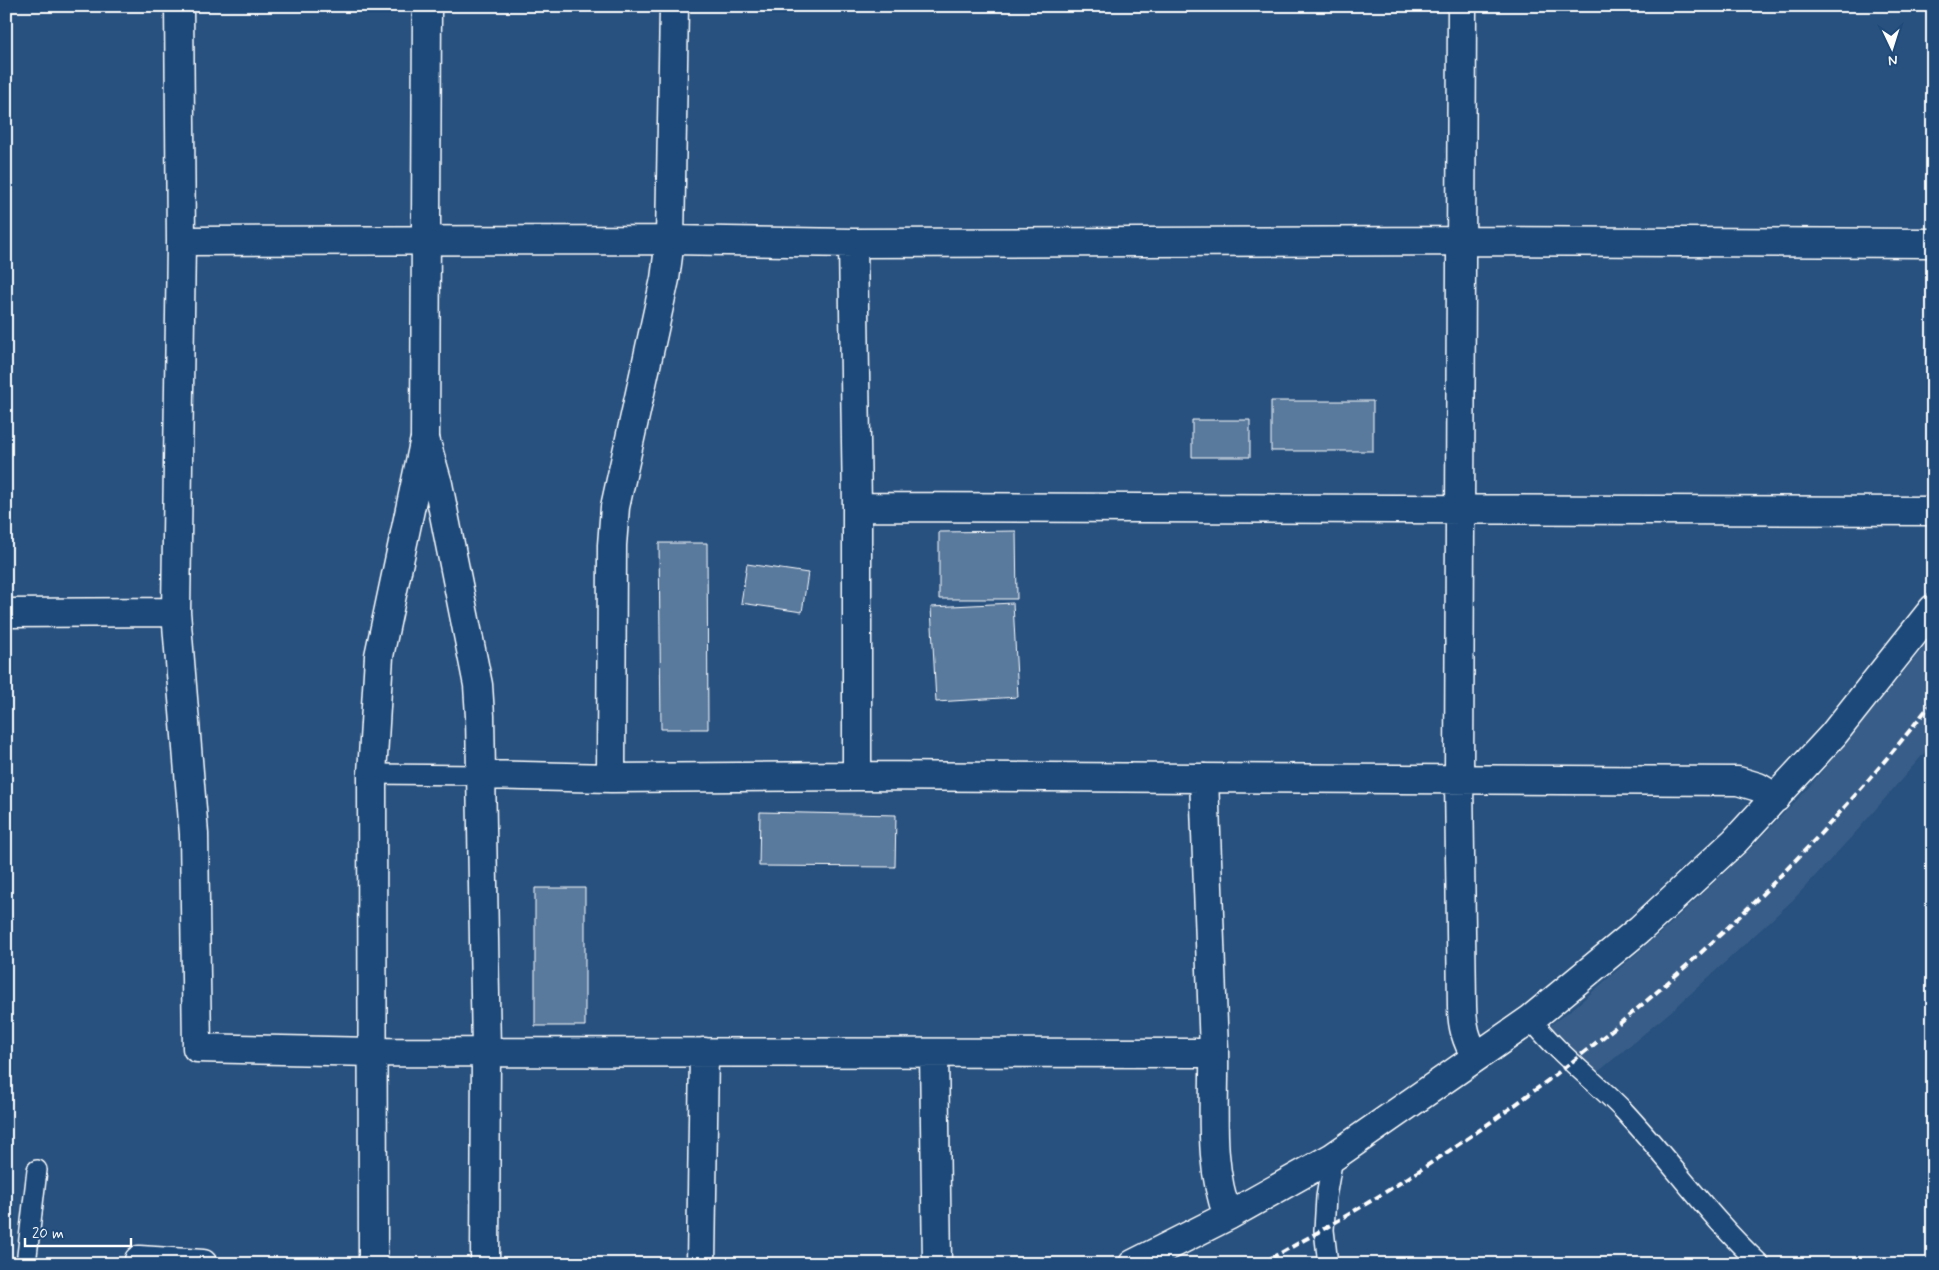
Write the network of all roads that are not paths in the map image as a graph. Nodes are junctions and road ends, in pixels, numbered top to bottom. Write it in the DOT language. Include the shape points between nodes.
graph roads {
  1 [pos="179,6"];
  2 [pos="427,6"];
  3 [pos="674,6"];
  4 [pos="1462,6"];
  5 [pos="670,240"];
  6 [pos="1459,240"];
  7 [pos="181,241"];
  8 [pos="427,242"];
  9 [pos="853,243"];
  10 [pos="1933,243"];
  11 [pos="425,439"];
  12 [pos="857,507"];
  13 [pos="1460,510"];
  14 [pos="1933,512"];
  15 [pos="1933,609"];
  16 [pos="176,612"];
  17 [pos="6,613"];
  18 [pos="372,774"];
  19 [pos="483,775"];
  20 [pos="858,776"];
  21 [pos="611,778"];
  22 [pos="1204,778"];
  23 [pos="1459,780"];
  24 [pos="1776,798"];
  25 [pos="1531,1018"];
  26 [pos="486,1050"];
  27 [pos="373,1052"];
  28 [pos="704,1052"];
  29 [pos="1214,1052"];
  30 [pos="934,1053"];
  31 [pos="1476,1057"];
  32 [pos="1333,1157"];
  33 [pos="37,1170"];
  34 [pos="1228,1216"];
  35 [pos="139,1260"];
  36 [pos="26,1264"];
  37 [pos="203,1264"];
  38 [pos="374,1264"];
  39 [pos="485,1264"];
  40 [pos="702,1264"];
  41 [pos="937,1264"];
  42 [pos="1133,1264"];
  43 [pos="1328,1264"];
  44 [pos="1760,1264"];
  1 -- 7 [label="street"];
  2 -- 8 [label="street"];
  3 -- 5 [label="street"];
  4 -- 6 [label="street"];
  5 -- 8 [label="street"];
  5 -- 9 [label="street"];
  5 -- 21 [label="street" via="665,279 615,506"];
  6 -- 9 [label="street"];
  6 -- 10 [label="street"];
  6 -- 13 [label="street"];
  7 -- 8 [label="street"];
  7 -- 16 [label="street"];
  8 -- 11 [label="street"];
  9 -- 12 [label="street"];
  11 -- 18 [label="street" via="379,656"];
  11 -- 19 [label="street" via="438,484 478,685"];
  12 -- 13 [label="street"];
  12 -- 20 [label="street"];
  13 -- 14 [label="street"];
  13 -- 23 [label="street"];
  15 -- 24 [label="street" via="1833,735"];
  16 -- 17 [label="street"];
  16 -- 27 [label="street" via="194,834 197,1048"];
  18 -- 19 [label="lane"];
  18 -- 27 [label="street"];
  19 -- 21 [label="street"];
  19 -- 26 [label="street"];
  20 -- 21 [label="street"];
  20 -- 22 [label="street"];
  22 -- 23 [label="street"];
  22 -- 29 [label="street"];
  23 -- 24 [label="street" via="1738,781 1758,787"];
  23 -- 31 [label="street" via="1462,1024"];
  24 -- 25 [label="street" via="1735,841 1640,929"];
  25 -- 31 [label="street"];
  25 -- 44 [label="lane" via="1546,1038 1623,1110 1730,1236"];
  26 -- 27 [label="street"];
  26 -- 28 [label="street"];
  26 -- 39 [label="street"];
  27 -- 38 [label="street"];
  28 -- 30 [label="street"];
  28 -- 40 [label="street"];
  29 -- 30 [label="street"];
  29 -- 34 [label="street" via="1216,1172"];
  30 -- 41 [label="street"];
  31 -- 32 [label="street"];
  32 -- 34 [label="street"];
  32 -- 43 [label="lane" via="1324,1230"];
  33 -- 36 [label="lane"];
  34 -- 42 [label="street"];
  35 -- 37 [label="street"];
}
